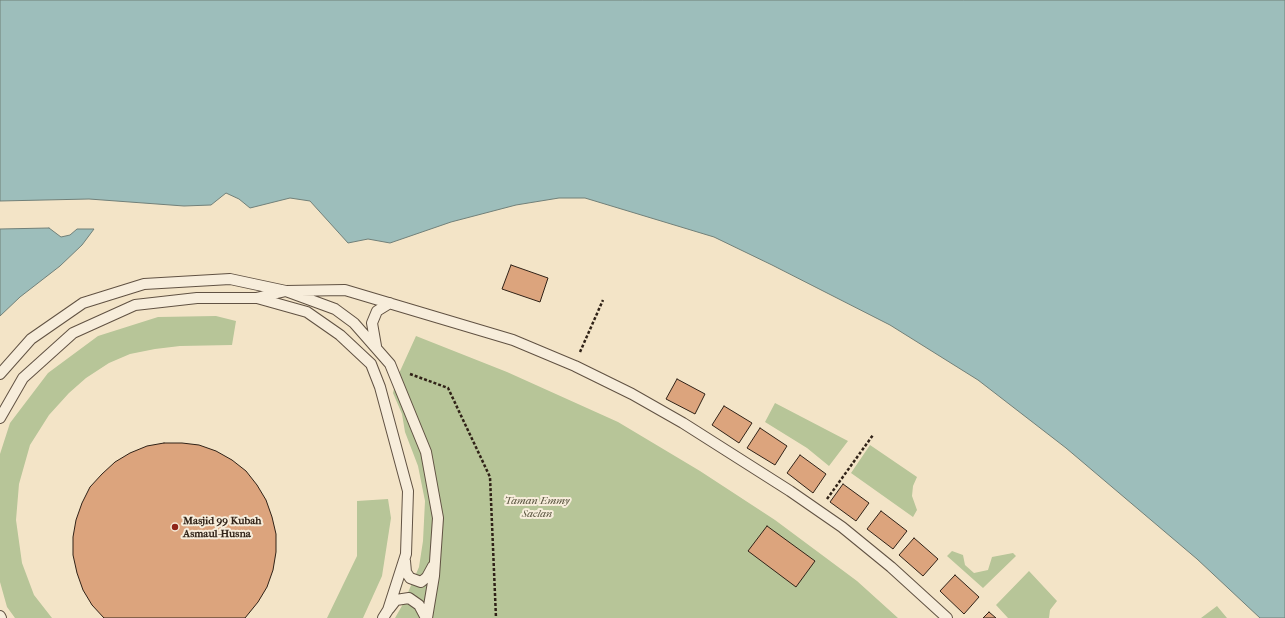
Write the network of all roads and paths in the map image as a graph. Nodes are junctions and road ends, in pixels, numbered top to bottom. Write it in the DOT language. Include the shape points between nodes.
graph roads {
  1 [pos="286,291"];
  2 [pos="256,298"];
  3 [pos="603,300"];
  4 [pos="390,303"];
  5 [pos="376,346"];
  6 [pos="575,366"];
  7 [pos="391,367"];
  8 [pos="0,374"];
  9 [pos="0,418"];
  10 [pos="873,435"];
  11 [pos="819,511"];
  12 [pos="405,558"];
  13 [pos="434,562"];
  14 [pos="386,614"];
  15 [pos="427,618"];
  16 [pos="496,618"];
  17 [pos="947,618"];
  1 -- 2 [label="lane"];
  1 -- 4 [label="lane" via="344,290"];
  1 -- 5 [label="lane" via="335,309 354,323"];
  1 -- 8 [label="lane" via="230,279 144,284 83,303 31,339"];
  2 -- 9 [label="lane" via="197,298 135,305 73,333 23,378"];
  2 -- 12 [label="lane" via="307,312 340,335 371,364 380,387 408,491"];
  3 -- 6 [label="path"];
  4 -- 5 [label="lane" via="377,312 372,323"];
  4 -- 6 [label="lane" via="513,340"];
  5 -- 7 [label="lane"];
  6 -- 11 [label="lane" via="683,422"];
  7 -- 13 [label="lane" via="426,452 438,518"];
  7 -- 16 [label="path" via="448,388 490,477"];
  10 -- 11 [label="path"];
  11 -- 17 [label="lane" via="891,567"];
  12 -- 13 [label="lane" via="406,572 410,578 421,582 427,577"];
  12 -- 14 [label="lane"];
  13 -- 15 [label="lane"];
  14 -- 15 [label="lane" via="396,600 409,598 419,605"];
}
